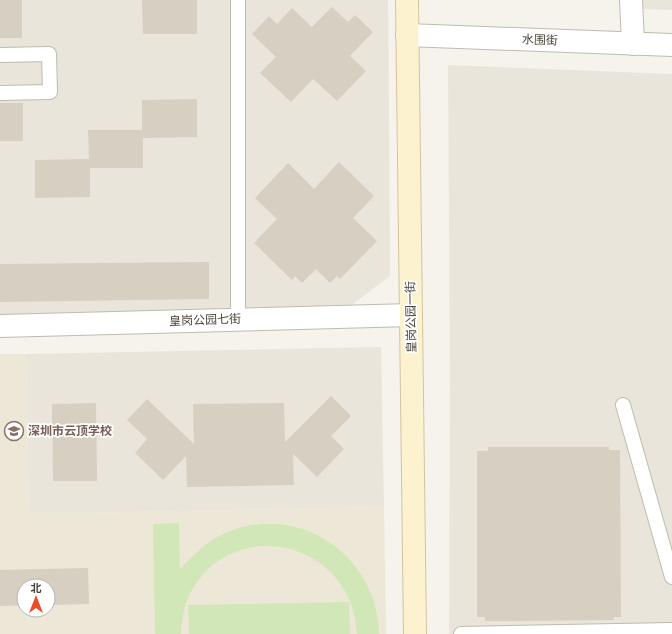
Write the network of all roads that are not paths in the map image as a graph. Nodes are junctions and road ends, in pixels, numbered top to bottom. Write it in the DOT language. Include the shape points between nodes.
graph roads {
  1 [pos="238,0"];
  2 [pos="407,0"];
  3 [pos="632,0"];
  4 [pos="407,35"];
  5 [pos="633,44"];
  6 [pos="672,45"];
  7 [pos="0,55"];
  8 [pos="0,93"];
  9 [pos="411,315"];
  10 [pos="238,319"];
  11 [pos="0,326"];
  12 [pos="623,405"];
  13 [pos="672,577"];
  14 [pos="672,630"];
  15 [pos="415,634"];
  16 [pos="461,634"];
  1 -- 10 [label="lane"];
  2 -- 4 [label="street, 皇岗公园一街"];
  3 -- 5 [label="street"];
  4 -- 5 [label="street, 水围街"];
  4 -- 9 [label="street, 皇岗公园一街"];
  5 -- 6 [label="street, 水围街"];
  7 -- 8 [label="lane" via="49,54 50,92"];
  9 -- 10 [label="street, 皇岗公园七街"];
  9 -- 15 [label="street, 皇岗公园一街"];
  10 -- 11 [label="street, 皇岗公园七街"];
  12 -- 13 [label="lane"];
  14 -- 16 [label="lane"];
}
